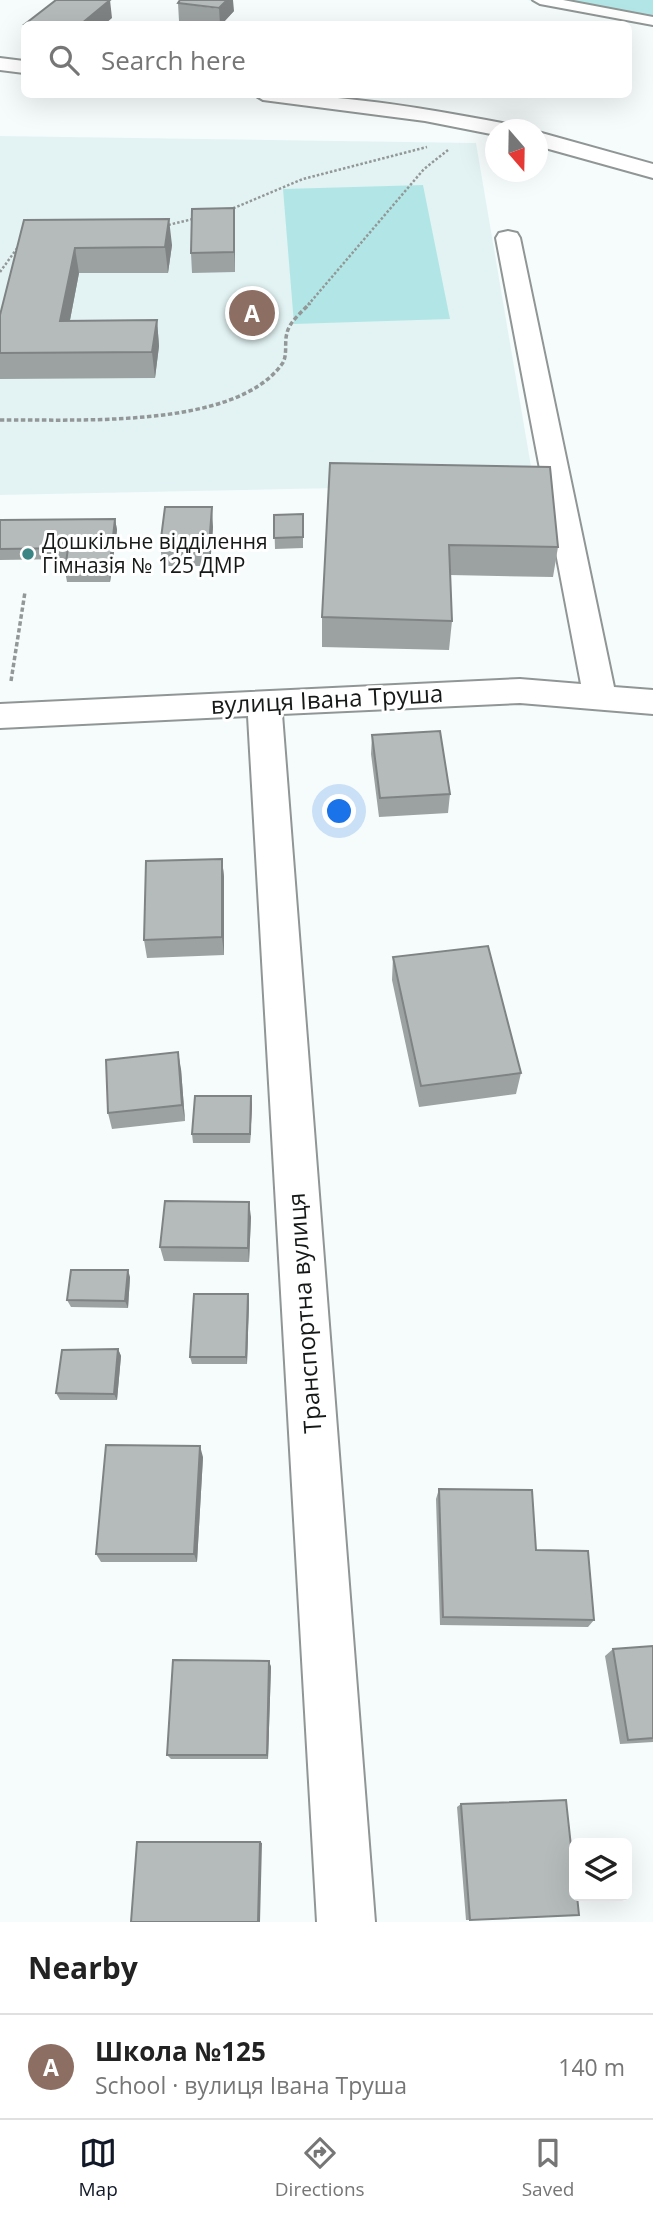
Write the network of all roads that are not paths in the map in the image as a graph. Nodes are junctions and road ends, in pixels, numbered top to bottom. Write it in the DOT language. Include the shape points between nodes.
graph roads {
  1 [pos="540,0"];
  2 [pos="653,22"];
  3 [pos="0,64"];
  4 [pos="21,67"];
  5 [pos="294,98"];
  6 [pos="485,129"];
  7 [pos="548,142"];
  8 [pos="653,171"];
  9 [pos="508,237"];
  10 [pos="600,698"];
  11 [pos="653,702"];
  12 [pos="264,703"];
  13 [pos="3,715"];
  14 [pos="346,1922"];
  1 -- 2 [label="lane"];
  3 -- 4 [label="street"];
  5 -- 6 [label="street" via="425,115"];
  7 -- 8 [label="street"];
  9 -- 10 [label="street"];
  10 -- 11 [label="street, вулиця Івана Труша"];
  10 -- 12 [label="street, вулиця Івана Труша" via="520,691"];
  12 -- 13 [label="street, вулиця Івана Труша"];
  12 -- 14 [label="street, Транспортна вулиця"];
}
